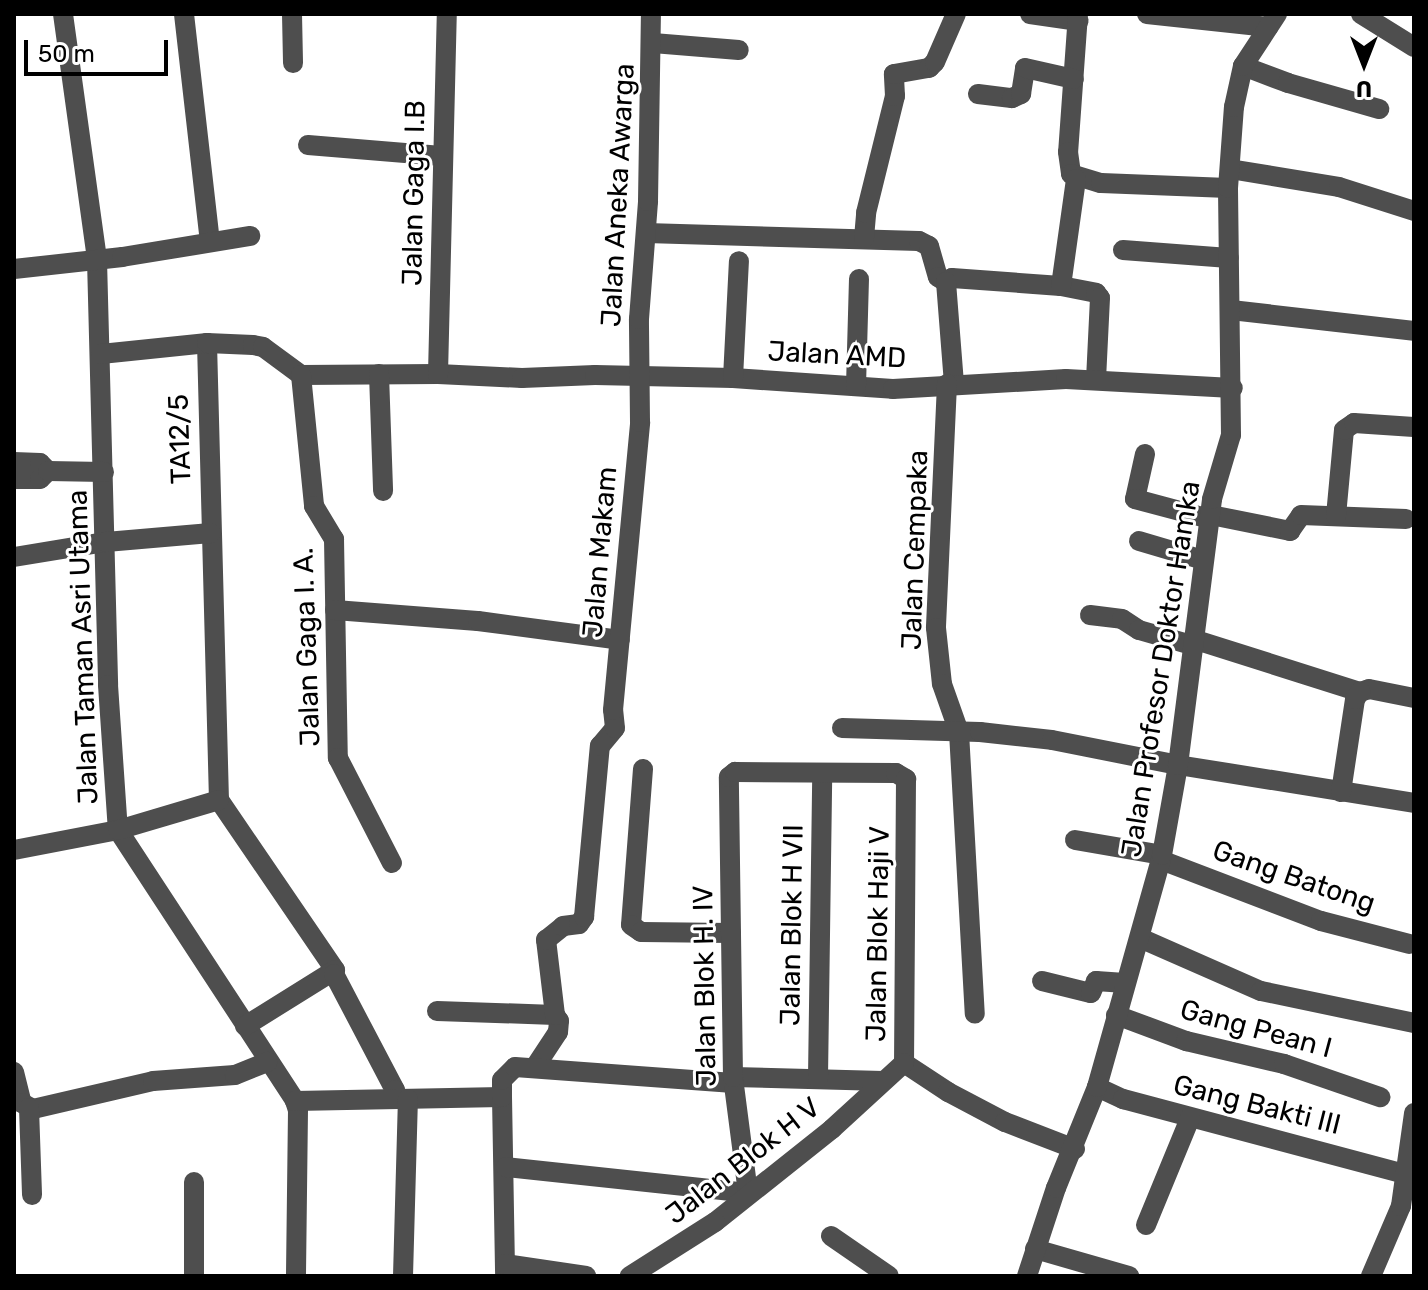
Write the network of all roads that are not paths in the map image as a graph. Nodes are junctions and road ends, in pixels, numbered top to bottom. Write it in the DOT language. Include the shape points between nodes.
graph roads {
  1 [pos="63,14"];
  2 [pos="184,14"];
  3 [pos="292,14"];
  4 [pos="447,14"];
  5 [pos="651,14"];
  6 [pos="956,14"];
  7 [pos="1030,14"];
  8 [pos="1147,14"];
  9 [pos="1361,14"];
  10 [pos="1078,18"];
  11 [pos="1272,21"];
  12 [pos="653,43"];
  13 [pos="1414,47"];
  14 [pos="739,50"];
  15 [pos="293,63"];
  16 [pos="1243,66"];
  17 [pos="1074,79"];
  18 [pos="978,94"];
  19 [pos="1379,109"];
  20 [pos="308,145"];
  21 [pos="442,156"];
  22 [pos="1072,171"];
  23 [pos="1229,178"];
  24 [pos="1414,211"];
  25 [pos="646,233"];
  26 [pos="250,236"];
  27 [pos="864,238"];
  28 [pos="210,241"];
  29 [pos="1123,250"];
  30 [pos="1229,258"];
  31 [pos="97,260"];
  32 [pos="739,261"];
  33 [pos="14,269"];
  34 [pos="859,279"];
  35 [pos="946,282"];
  36 [pos="1061,286"];
  37 [pos="1231,310"];
  38 [pos="1414,331"];
  39 [pos="207,343"];
  40 [pos="101,354"];
  41 [pos="379,374"];
  42 [pos="438,374"];
  43 [pos="301,375"];
  44 [pos="641,378"];
  45 [pos="733,378"];
  46 [pos="1096,380"];
  47 [pos="951,384"];
  48 [pos="856,386"];
  49 [pos="1233,388"];
  50 [pos="1414,427"];
  51 [pos="1145,454"];
  52 [pos="14,462"];
  53 [pos="48,471"];
  54 [pos="104,472"];
  55 [pos="14,479"];
  56 [pos="383,491"];
  57 [pos="1336,516"];
  58 [pos="1210,517"];
  59 [pos="1406,519"];
  60 [pos="211,533"];
  61 [pos="106,535"];
  62 [pos="1139,541"];
  63 [pos="14,557"];
  64 [pos="1203,560"];
  65 [pos="335,610"];
  66 [pos="1090,615"];
  67 [pos="620,640"];
  68 [pos="1195,643"];
  69 [pos="1360,692"];
  70 [pos="1414,698"];
  71 [pos="842,728"];
  72 [pos="959,732"];
  73 [pos="1178,765"];
  74 [pos="643,769"];
  75 [pos="822,773"];
  76 [pos="1341,792"];
  77 [pos="219,800"];
  78 [pos="1414,803"];
  79 [pos="110,832"];
  80 [pos="1075,840"];
  81 [pos="14,850"];
  82 [pos="1162,857"];
  83 [pos="392,863"];
  84 [pos="731,933"];
  85 [pos="1140,938"];
  86 [pos="1409,944"];
  87 [pos="334,970"];
  88 [pos="1042,981"];
  89 [pos="1125,983"];
  90 [pos="437,1011"];
  91 [pos="975,1014"];
  92 [pos="555,1015"];
  93 [pos="1116,1015"];
  94 [pos="1414,1023"];
  95 [pos="245,1026"];
  96 [pos="267,1062"];
  97 [pos="905,1064"];
  98 [pos="535,1067"];
  99 [pos="14,1072"];
  100 [pos="818,1078"];
  101 [pos="733,1080"];
  102 [pos="883,1081"];
  103 [pos="1097,1087"];
  104 [pos="502,1097"];
  105 [pos="1380,1097"];
  106 [pos="401,1099"];
  107 [pos="295,1101"];
  108 [pos="29,1108"];
  109 [pos="1414,1115"];
  110 [pos="1190,1118"];
  111 [pos="1075,1149"];
  112 [pos="506,1167"];
  113 [pos="1404,1174"];
  114 [pos="194,1182"];
  115 [pos="748,1193"];
  116 [pos="32,1195"];
  117 [pos="1408,1208"];
  118 [pos="1146,1225"];
  119 [pos="831,1236"];
  120 [pos="1035,1249"];
  121 [pos="505,1270"];
  122 [pos="194,1276"];
  123 [pos="296,1276"];
  124 [pos="403,1276"];
  125 [pos="586,1276"];
  126 [pos="630,1276"];
  127 [pos="889,1276"];
  128 [pos="1027,1276"];
  129 [pos="1129,1276"];
  130 [pos="1371,1276"];
  1 -- 31 [label="street, Jalan Taman Asri Utama"];
  2 -- 28 [label="street"];
  3 -- 15 [label="street"];
  4 -- 21 [label="street, Jalan Gaga I.B"];
  5 -- 12 [label="street, Jalan Aneka Awarga"];
  6 -- 27 [label="street" via="929,68 894,74 895,96"];
  7 -- 10 [label="street"];
  8 -- 11 [label="street"];
  9 -- 13 [label="street"];
  10 -- 17 [label="street"];
  11 -- 16 [label="street, Jalan Profesor Doktor Hamka"];
  12 -- 14 [label="street"];
  12 -- 25 [label="street, Jalan Aneka Awarga"];
  16 -- 19 [label="street"];
  16 -- 23 [label="street, Jalan Profesor Doktor Hamka"];
  17 -- 18 [label="street" via="1025,68 1021,94"];
  17 -- 22 [label="street"];
  20 -- 21 [label="street"];
  21 -- 42 [label="street, Jalan Gaga I.B"];
  22 -- 23 [label="street" via="1101,183"];
  22 -- 36 [label="street"];
  23 -- 24 [label="street" via="1339,187"];
  23 -- 30 [label="street, Jalan Profesor Doktor Hamka"];
  25 -- 27 [label="street"];
  25 -- 44 [label="street, Jalan Aneka Awarga" via="639,319"];
  26 -- 28 [label="street"];
  27 -- 35 [label="street" via="925,242 938,277"];
  28 -- 31 [label="street"];
  29 -- 30 [label="street"];
  30 -- 37 [label="street, Jalan Profesor Doktor Hamka"];
  31 -- 33 [label="street"];
  31 -- 40 [label="street, Jalan Taman Asri Utama"];
  32 -- 45 [label="street"];
  34 -- 48 [label="street"];
  35 -- 36 [label="street" via="952,278"];
  35 -- 47 [label="street, Jalan Cempaka"];
  36 -- 46 [label="street" via="1090,289 1100,298"];
  37 -- 38 [label="street"];
  37 -- 49 [label="street, Jalan Profesor Doktor Hamka"];
  39 -- 40 [label="street"];
  39 -- 43 [label="street" via="263,347"];
  39 -- 60 [label="street, TA12/5"];
  40 -- 54 [label="street, Jalan Taman Asri Utama"];
  41 -- 42 [label="street, Jalan AMD"];
  41 -- 43 [label="street, Jalan AMD"];
  41 -- 56 [label="street"];
  42 -- 44 [label="street, Jalan AMD"];
  43 -- 65 [label="street, Jalan Gaga I. A." via="314,506 334,539"];
  44 -- 45 [label="street, Jalan AMD"];
  44 -- 67 [label="street, Jalan Makam"];
  45 -- 48 [label="street, Jalan AMD"];
  46 -- 47 [label="street, Jalan AMD"];
  46 -- 49 [label="street, Jalan AMD"];
  47 -- 48 [label="street, Jalan AMD"];
  47 -- 72 [label="street, Jalan Cempaka" via="936,628 942,684"];
  49 -- 58 [label="street, Jalan Profesor Doktor Hamka" via="1231,435"];
  50 -- 57 [label="street" via="1354,423 1344,430"];
  51 -- 58 [label="street" via="1135,499"];
  52 -- 53 [label="street" via="40,463"];
  53 -- 54 [label="street"];
  53 -- 55 [label="street" via="40,479"];
  54 -- 61 [label="street, Jalan Taman Asri Utama"];
  57 -- 58 [label="street" via="1301,515 1290,531"];
  57 -- 59 [label="street"];
  58 -- 64 [label="street, Jalan Profesor Doktor Hamka"];
  60 -- 61 [label="street"];
  60 -- 77 [label="street, TA12/5"];
  61 -- 63 [label="street"];
  61 -- 79 [label="street, Jalan Taman Asri Utama"];
  62 -- 64 [label="street"];
  64 -- 68 [label="street, Jalan Profesor Doktor Hamka"];
  65 -- 67 [label="street" via="478,621"];
  65 -- 83 [label="street, Jalan Gaga I. A." via="338,758"];
  66 -- 68 [label="street" via="1122,619 1139,630"];
  67 -- 92 [label="street, Jalan Makam" via="615,731 600,746 584,917 546,940"];
  68 -- 69 [label="street"];
  68 -- 73 [label="street, Jalan Profesor Doktor Hamka"];
  69 -- 70 [label="street"];
  69 -- 76 [label="street"];
  71 -- 72 [label="street"];
  72 -- 73 [label="street" via="1052,740"];
  72 -- 91 [label="street, Jalan Cempaka"];
  73 -- 76 [label="street"];
  73 -- 82 [label="street, Jalan Profesor Doktor Hamka"];
  74 -- 84 [label="street" via="631,925 641,932"];
  75 -- 84 [label="street, Jalan Blok H. IV" via="735,772 729,777"];
  75 -- 97 [label="street, Jalan Blok Haji V" via="896,773 906,779"];
  75 -- 100 [label="street, Jalan Blok H VII"];
  76 -- 78 [label="street"];
  77 -- 79 [label="street"];
  77 -- 87 [label="street"];
  79 -- 81 [label="street"];
  79 -- 95 [label="street, Jalan Taman Asri Utama"];
  80 -- 82 [label="street, Gang Batong"];
  82 -- 85 [label="street, Jalan Profesor Doktor Hamka"];
  82 -- 86 [label="street, Gang Batong" via="1321,921"];
  84 -- 101 [label="street, Jalan Blok H. IV"];
  85 -- 89 [label="street, Jalan Profesor Doktor Hamka"];
  85 -- 94 [label="street" via="1261,991"];
  87 -- 95 [label="street"];
  87 -- 106 [label="street"];
  88 -- 89 [label="street" via="1091,993 1096,981"];
  89 -- 93 [label="street, Jalan Profesor Doktor Hamka"];
  90 -- 92 [label="street"];
  92 -- 98 [label="street" via="558,1032"];
  93 -- 103 [label="street, Jalan Profesor Doktor Hamka"];
  93 -- 105 [label="street, Gang Pean I" via="1186,1041 1284,1064"];
  95 -- 96 [label="street, Jalan Taman Asri Utama"];
  96 -- 107 [label="street, Jalan Taman Asri Utama"];
  96 -- 108 [label="street" via="235,1075 153,1081"];
  97 -- 102 [label="street, Jalan Blok Haji V"];
  97 -- 111 [label="street" via="994,1116"];
  98 -- 101 [label="street"];
  98 -- 104 [label="street" via="508,1070"];
  99 -- 108 [label="street" via="22,1103"];
  100 -- 101 [label="street"];
  100 -- 102 [label="street"];
  101 -- 115 [label="street, Jalan Blok H. IV"];
  102 -- 115 [label="street, Jalan Blok H V" via="832,1129"];
  103 -- 110 [label="street, Gang Bakti III"];
  103 -- 111 [label="street, Jalan Profesor Doktor Hamka"];
  104 -- 106 [label="street"];
  104 -- 112 [label="street"];
  106 -- 107 [label="street"];
  106 -- 124 [label="street"];
  107 -- 123 [label="street"];
  108 -- 116 [label="street"];
  109 -- 113 [label="street"];
  110 -- 113 [label="street, Gang Bakti III"];
  110 -- 118 [label="street"];
  111 -- 120 [label="street, Jalan Profesor Doktor Hamka"];
  112 -- 115 [label="street"];
  112 -- 121 [label="street"];
  113 -- 117 [label="street"];
  114 -- 122 [label="street"];
  115 -- 126 [label="street, Jalan Blok H V" via="715,1222"];
  117 -- 130 [label="street"];
  119 -- 127 [label="street"];
  120 -- 128 [label="street, Jalan Profesor Doktor Hamka"];
  120 -- 129 [label="street"];
  121 -- 125 [label="street"];
}
